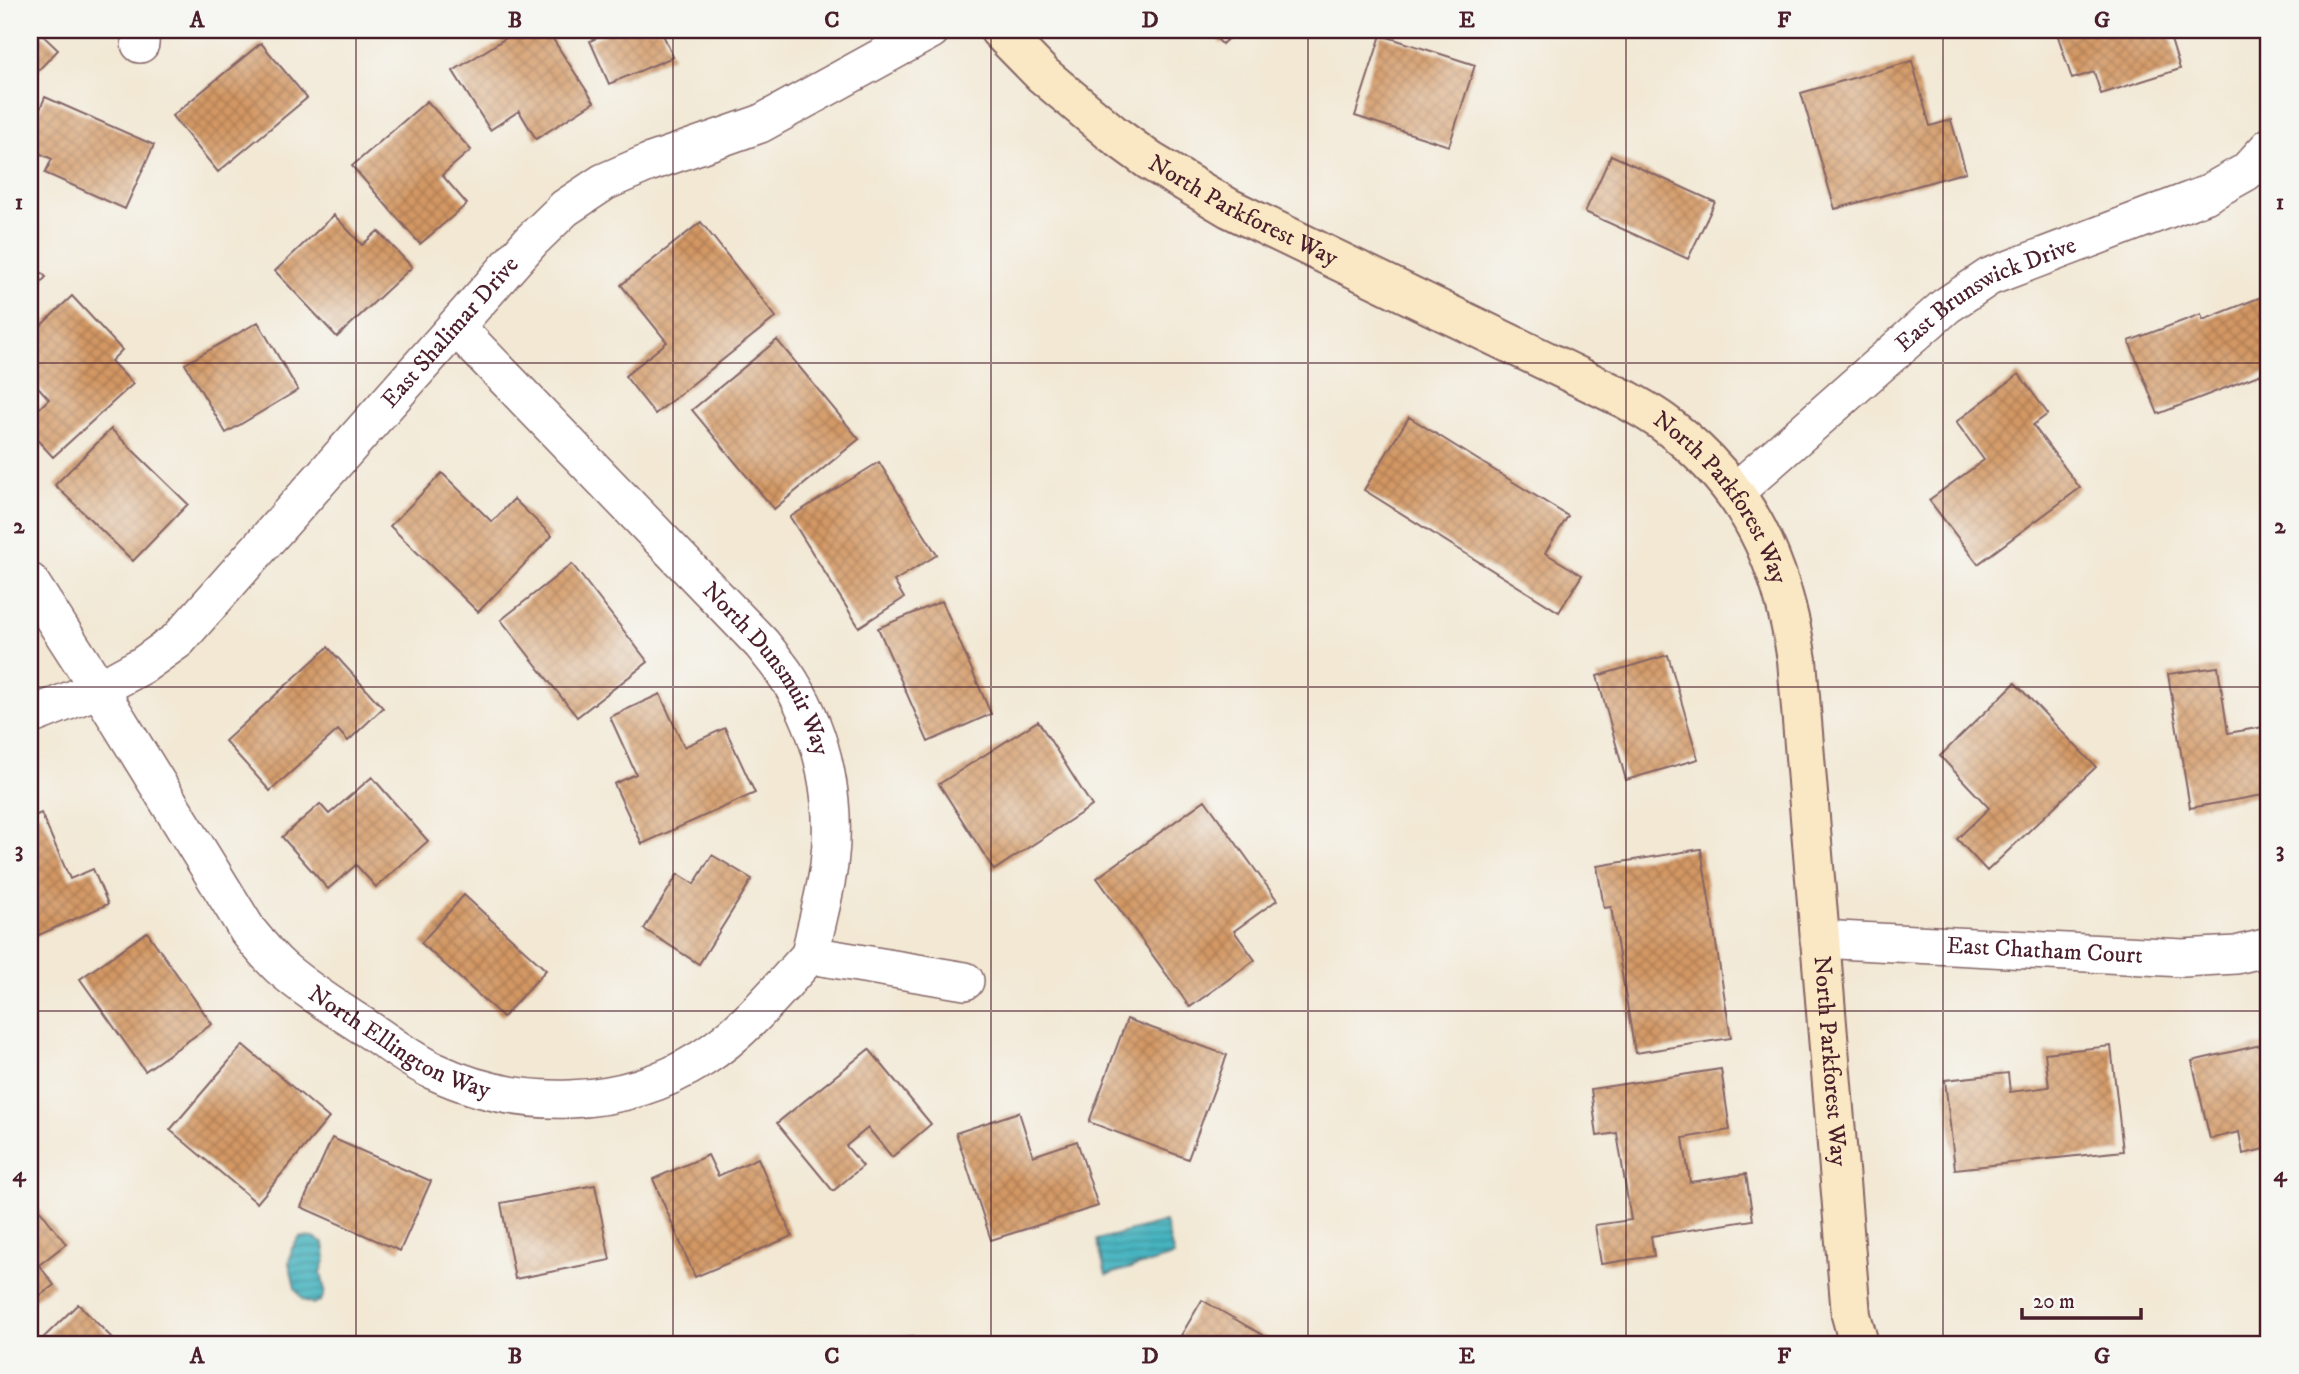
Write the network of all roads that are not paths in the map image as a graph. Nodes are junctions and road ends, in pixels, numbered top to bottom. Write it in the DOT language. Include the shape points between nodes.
graph roads {
  1 [pos="931,30"];
  2 [pos="999,30"];
  3 [pos="2269,147"];
  4 [pos="456,327"];
  5 [pos="1734,492"];
  6 [pos="30,582"];
  7 [pos="99,689"];
  8 [pos="30,716"];
  9 [pos="1819,939"];
  10 [pos="2269,947"];
  11 [pos="810,955"];
  12 [pos="965,981"];
  13 [pos="1859,1344"];
  1 -- 4 [label="street, East Shalimar Drive" via="760,124 604,182 565,208 532,240"];
  2 -- 5 [label="street, North Parkforest Way" via="1042,75 1150,161 1229,208 1628,400 1677,433"];
  3 -- 5 [label="street, East Brunswick Drive" via="2246,172 2205,195 1989,277 1946,306"];
  4 -- 7 [label="street, East Shalimar Drive" via="178,639 143,666"];
  4 -- 11 [label="street, North Dunsmuir Way" via="762,644 791,683 812,726 826,771 832,818 829,864"];
  5 -- 9 [label="street, North Parkforest Way" via="1778,571 1790,615"];
  6 -- 7 [label="street, North Ellington Way"];
  7 -- 8 [label="street, East Shalimar Drive"];
  7 -- 11 [label="street, North Ellington Way" via="248,931 278,965 314,994 431,1070 476,1088 523,1098 572,1100 662,1080 740,1031"];
  9 -- 10 [label="street, East Chatham Court" via="2183,958 2236,955"];
  9 -- 13 [label="street, North Parkforest Way" via="1851,1315"];
  11 -- 12 [label="street"];
}
